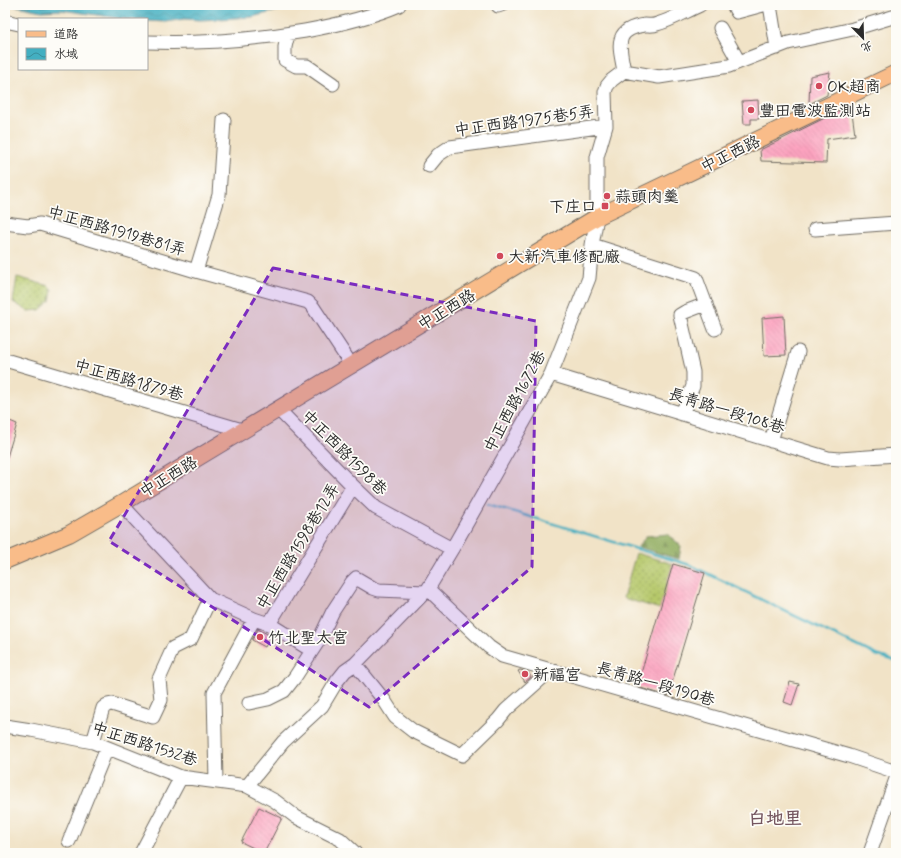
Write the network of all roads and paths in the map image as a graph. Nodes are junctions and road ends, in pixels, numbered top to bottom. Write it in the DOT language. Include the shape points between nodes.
graph roads {
  1 [pos="399,5"];
  2 [pos="700,5"];
  3 [pos="733,5"];
  4 [pos="763,5"];
  5 [pos="770,5"];
  6 [pos="896,16"];
  7 [pos="5,21"];
  8 [pos="18,24"];
  9 [pos="720,28"];
  10 [pos="288,34"];
  11 [pos="148,42"];
  12 [pos="777,48"];
  13 [pos="739,62"];
  14 [pos="624,71"];
  15 [pos="896,73"];
  16 [pos="333,84"];
  17 [pos="224,120"];
  18 [pos="606,126"];
  19 [pos="429,166"];
  20 [pos="597,217"];
  21 [pos="5,223"];
  22 [pos="896,223"];
  23 [pos="815,229"];
  24 [pos="592,246"];
  25 [pos="196,271"];
  26 [pos="706,304"];
  27 [pos="715,329"];
  28 [pos="798,352"];
  29 [pos="5,360"];
  30 [pos="352,366"];
  31 [pos="550,374"];
  32 [pos="279,410"];
  33 [pos="682,414"];
  34 [pos="242,430"];
  35 [pos="771,441"];
  36 [pos="896,455"];
  37 [pos="353,486"];
  38 [pos="121,504"];
  39 [pos="452,549"];
  40 [pos="5,561"];
  41 [pos="426,590"];
  42 [pos="210,599"];
  43 [pos="254,619"];
  44 [pos="270,624"];
  45 [pos="312,650"];
  46 [pos="355,664"];
  47 [pos="551,670"];
  48 [pos="249,703"];
  49 [pos="5,726"];
  50 [pos="92,742"];
  51 [pos="107,748"];
  52 [pos="896,772"];
  53 [pos="181,777"];
  54 [pos="896,779"];
  55 [pos="216,782"];
  56 [pos="247,786"];
  57 [pos="69,841"];
  58 [pos="141,853"];
  59 [pos="355,853"];
  60 [pos="870,853"];
  1 -- 10 [label="street" via="338,25"];
  2 -- 14 [label="street" via="658,24 629,30 620,39"];
  3 -- 4 [label="street" via="737,12"];
  5 -- 12 [label="street"];
  6 -- 12 [label="street"];
  7 -- 8 [label="street"];
  9 -- 13 [label="street"];
  10 -- 11 [label="street" via="233,41"];
  10 -- 16 [label="street" via="285,60 296,66 306,66"];
  12 -- 13 [label="street"];
  13 -- 14 [label="street" via="729,66 659,77"];
  14 -- 18 [label="street, 中正西路1672巷" via="612,80 605,92"];
  15 -- 20 [label="main road, 中正西路"];
  17 -- 25 [label="street" via="219,195"];
  18 -- 19 [label="street, 中正西路1975巷5弄" via="450,147 438,155"];
  18 -- 20 [label="street, 中正西路1672巷" via="597,157"];
  20 -- 24 [label="street, 中正西路1672巷"];
  20 -- 30 [label="main road, 中正西路"];
  21 -- 25 [label="street, 中正西路1919巷81弄" via="28,226 40,224"];
  22 -- 23 [label="street"];
  24 -- 26 [label="street" via="696,278"];
  24 -- 31 [label="street, 中正西路1672巷" via="589,278"];
  25 -- 30 [label="street, 中正西路1919巷81弄" via="308,302"];
  26 -- 27 [label="street"];
  26 -- 33 [label="street" via="680,316 693,372 693,386"];
  28 -- 35 [label="street"];
  29 -- 34 [label="street, 中正西路1879巷"];
  30 -- 32 [label="main road, 中正西路"];
  31 -- 33 [label="street, 長青路一段108巷"];
  31 -- 39 [label="street, 中正西路1672巷"];
  32 -- 34 [label="main road, 中正西路"];
  32 -- 37 [label="street, 中正西路1598巷"];
  33 -- 35 [label="street, 長青路一段108巷"];
  34 -- 38 [label="main road, 中正西路"];
  35 -- 36 [label="street, 長青路一段108巷" via="828,458"];
  37 -- 39 [label="street, 中正西路1598巷" via="376,508"];
  37 -- 44 [label="street, 中正西路1598巷12弄"];
  38 -- 40 [label="main road, 中正西路" via="69,534"];
  38 -- 42 [label="street"];
  39 -- 41 [label="street, 中正西路1672巷"];
  41 -- 45 [label="street" via="379,590 356,578 333,611"];
  41 -- 46 [label="street"];
  41 -- 47 [label="street, 長青路一段190巷" via="502,656"];
  42 -- 43 [label="street"];
  42 -- 50 [label="street" via="191,639 173,648 159,679 161,700 153,717 112,704 107,705 103,708"];
  43 -- 44 [label="street"];
  43 -- 55 [label="street" via="214,693"];
  44 -- 45 [label="street"];
  45 -- 48 [label="street" via="284,691 268,699"];
  46 -- 47 [label="street" via="395,717 413,731 462,755 506,710"];
  46 -- 56 [label="street" via="336,681 322,706 283,742"];
  47 -- 52 [label="street, 長青路一段190巷" via="849,756"];
  49 -- 50 [label="street, 中正西路1532巷"];
  50 -- 51 [label="street, 中正西路1532巷"];
  51 -- 53 [label="street, 中正西路1532巷"];
  51 -- 57 [label="street"];
  53 -- 55 [label="street, 中正西路1532巷"];
  53 -- 58 [label="street"];
  54 -- 60 [label="street"];
  55 -- 56 [label="street, 中正西路1532巷"];
  56 -- 59 [label="street" via="275,801 296,817 340,839"];
}
